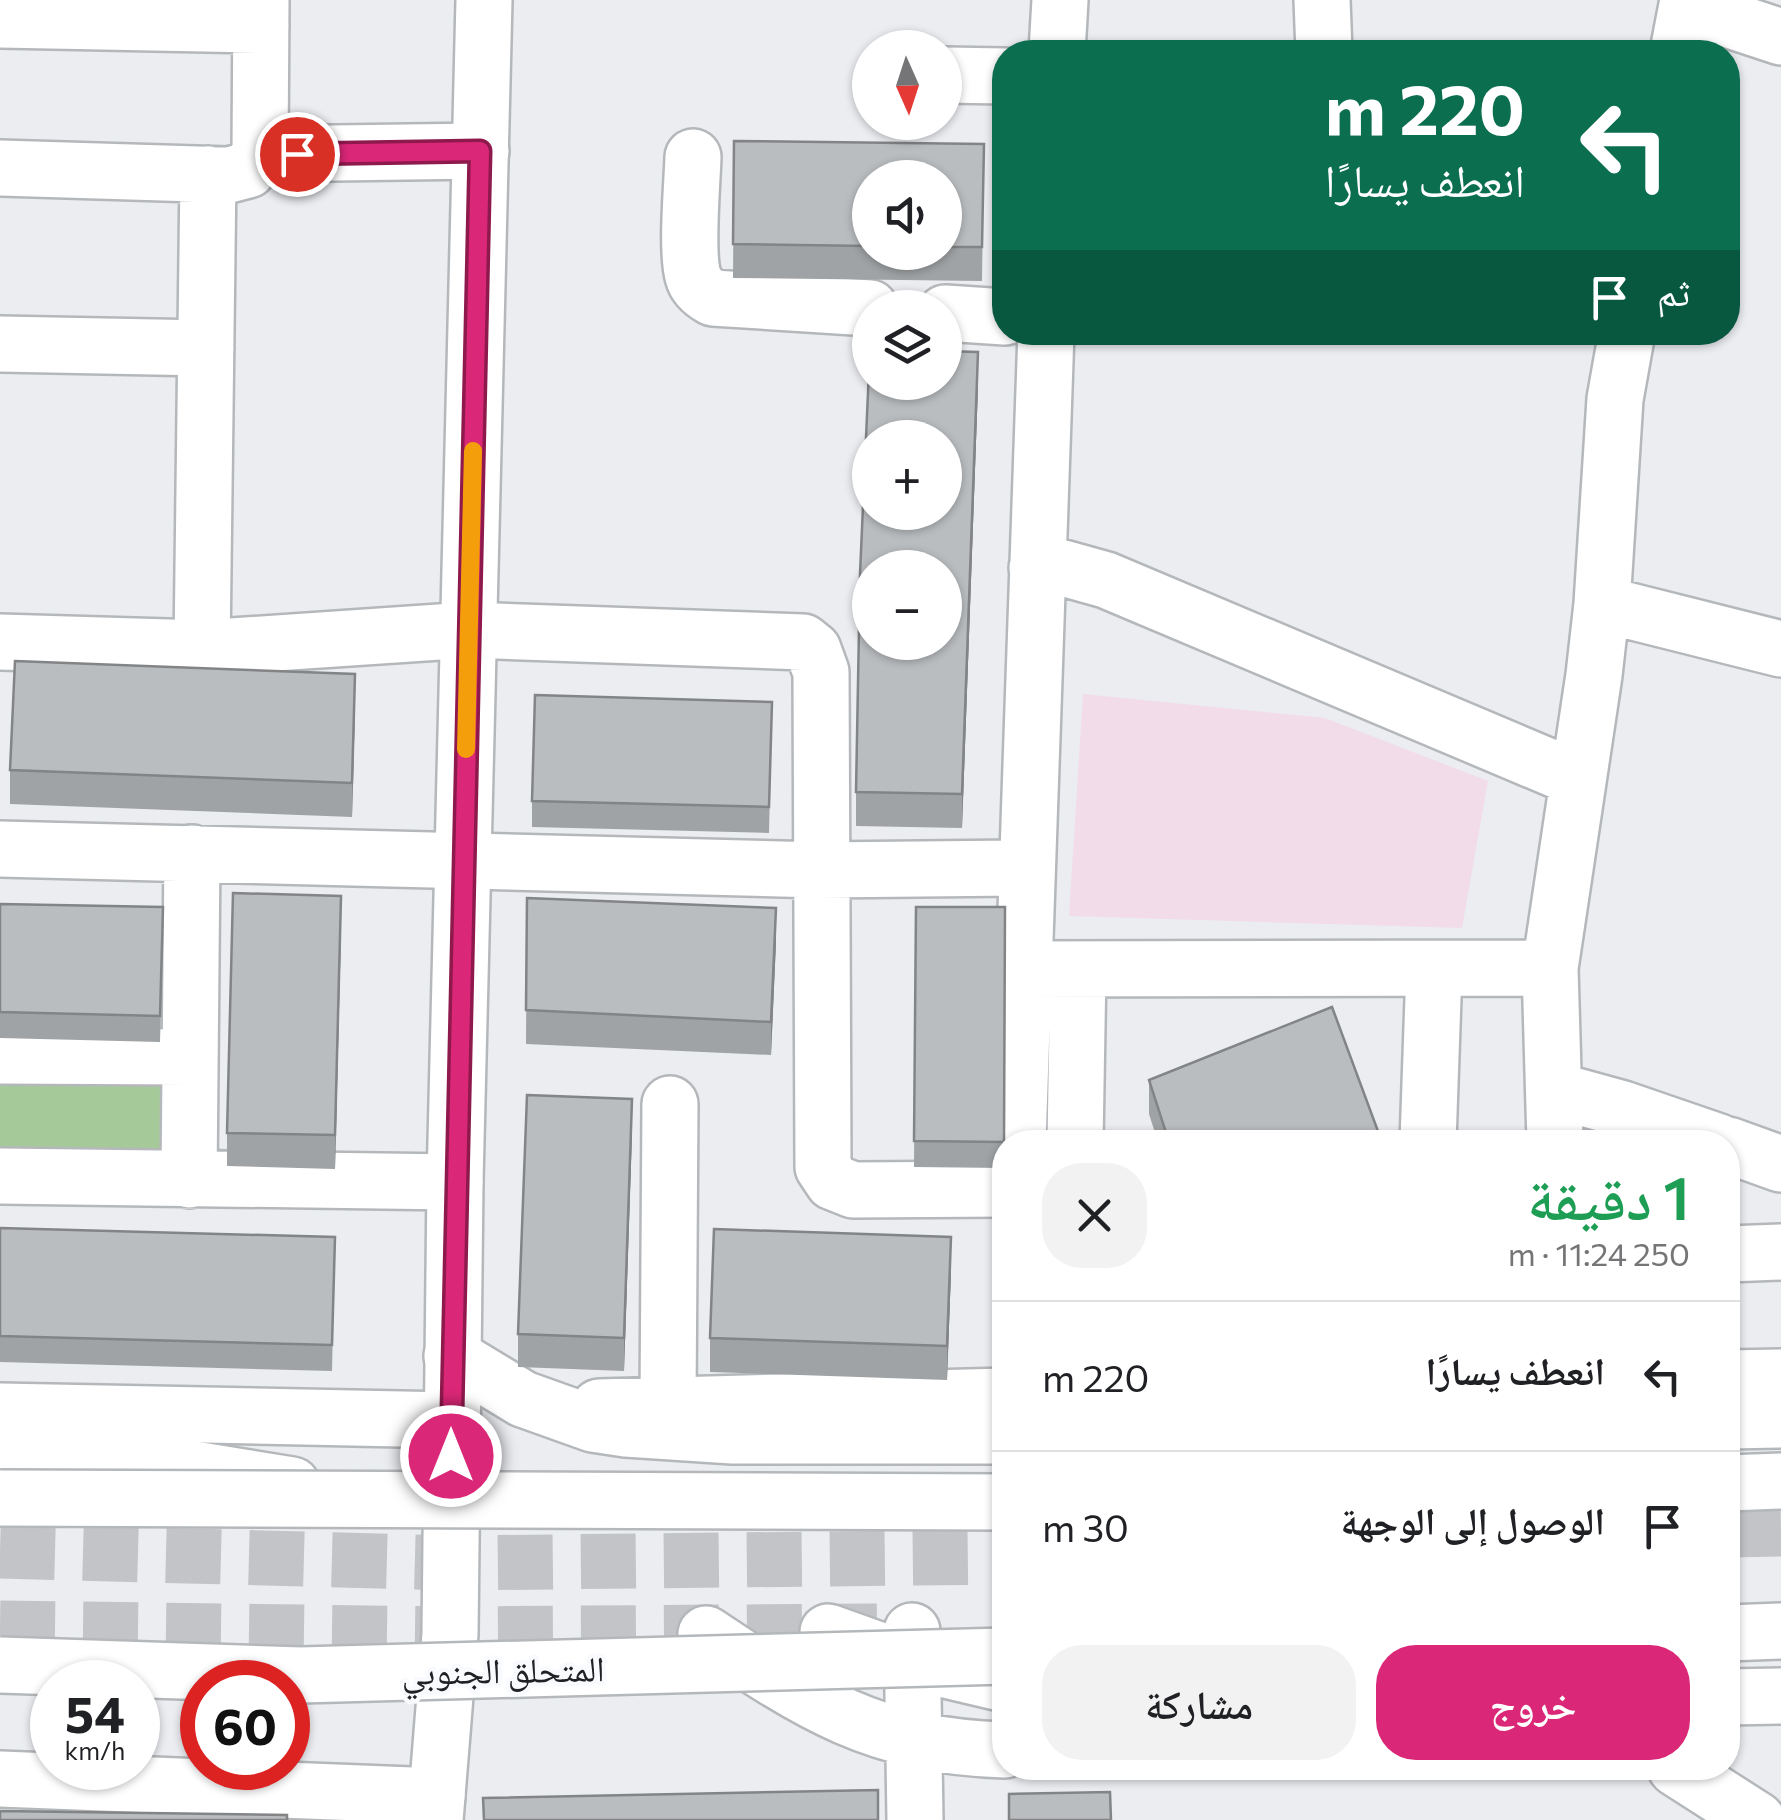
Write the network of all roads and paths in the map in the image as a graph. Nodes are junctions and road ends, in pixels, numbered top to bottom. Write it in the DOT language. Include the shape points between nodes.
graph roads {
  1 [pos="484,0"];
  2 [pos="1060,0"];
  3 [pos="1322,0"];
  4 [pos="104,11"];
  5 [pos="261,12"];
  6 [pos="1684,19"];
  7 [pos="0,20"];
  8 [pos="1781,37"];
  9 [pos="1058,40"];
  10 [pos="1324,40"];
  11 [pos="962,75"];
  12 [pos="992,76"];
  13 [pos="480,151"];
  14 [pos="260,154"];
  15 [pos="692,157"];
  16 [pos="0,168"];
  17 [pos="208,174"];
  18 [pos="852,307"];
  19 [pos="962,314"];
  20 [pos="992,316"];
  21 [pos="0,344"];
  22 [pos="1046,345"];
  23 [pos="1625,345"];
  24 [pos="206,348"];
  25 [pos="1037,568"];
  26 [pos="1602,604"];
  27 [pos="468,630"];
  28 [pos="0,642"];
  29 [pos="202,648"];
  30 [pos="1781,649"];
  31 [pos="1578,778"];
  32 [pos="0,849"];
  33 [pos="192,852"];
  34 [pos="463,860"];
  35 [pos="1026,868"];
  36 [pos="821,870"];
  37 [pos="1022,968"];
  38 [pos="1550,968"];
  39 [pos="1078,969"];
  40 [pos="1434,969"];
  41 [pos="0,1056"];
  42 [pos="190,1057"];
  43 [pos="670,1104"];
  44 [pos="1555,1116"];
  45 [pos="1018,1130"];
  46 [pos="1076,1130"];
  47 [pos="1428,1130"];
  48 [pos="1685,1130"];
  49 [pos="1740,1150"];
  50 [pos="1781,1164"];
  51 [pos="0,1176"];
  52 [pos="189,1180"];
  53 [pos="456,1182"];
  54 [pos="992,1189"];
  55 [pos="1781,1252"];
  56 [pos="1740,1254"];
  57 [pos="452,1356"];
  58 [pos="1781,1377"];
  59 [pos="1740,1378"];
  60 [pos="992,1396"];
  61 [pos="668,1404"];
  62 [pos="0,1410"];
  63 [pos="562,1415"];
  64 [pos="451,1420"];
  65 [pos="1781,1420"];
  66 [pos="1740,1421"];
  67 [pos="992,1436"];
  68 [pos="0,1451"];
  69 [pos="1781,1481"];
  70 [pos="1740,1483"];
  71 [pos="0,1498"];
  72 [pos="358,1498"];
  73 [pos="992,1502"];
  74 [pos="1781,1631"];
  75 [pos="828,1632"];
  76 [pos="1740,1633"];
  77 [pos="706,1634"];
  78 [pos="912,1646"];
  79 [pos="992,1656"];
  80 [pos="0,1665"];
  81 [pos="992,1679"];
  82 [pos="914,1740"];
  83 [pos="992,1749"];
  84 [pos="0,1780"];
  85 [pos="1695,1780"];
  86 [pos="436,1808"];
  87 [pos="915,1820"];
  88 [pos="1757,1820"];
  1 -- 13 [label="main road"];
  2 -- 9 [label="main road"];
  3 -- 10 [label="main road"];
  4 -- 5 [label="main road"];
  4 -- 7 [label="main road"];
  5 -- 14 [label="main road"];
  6 -- 8 [label="main road"];
  11 -- 12 [label="main road"];
  13 -- 14 [label="main road"];
  13 -- 27 [label="main road"];
  14 -- 17 [label="main road" via="239,174"];
  15 -- 18 [label="main road" via="692,276 704,293"];
  16 -- 17 [label="main road"];
  17 -- 24 [label="main road"];
  19 -- 20 [label="main road"];
  21 -- 24 [label="main road"];
  22 -- 25 [label="main road"];
  23 -- 26 [label="main road"];
  24 -- 29 [label="main road"];
  25 -- 31 [label="main road" via="1106,580"];
  25 -- 35 [label="main road"];
  26 -- 30 [label="main road"];
  26 -- 31 [label="main road"];
  27 -- 29 [label="main road"];
  27 -- 34 [label="main road"];
  27 -- 36 [label="main road" via="803,642 820,672"];
  28 -- 29 [label="main road"];
  31 -- 38 [label="main road"];
  32 -- 33 [label="main road"];
  33 -- 34 [label="main road"];
  33 -- 42 [label="main road"];
  34 -- 36 [label="main road"];
  34 -- 53 [label="main road"];
  35 -- 36 [label="main road"];
  35 -- 37 [label="main road"];
  36 -- 54 [label="main road" via="821,1156 827,1175 853,1190"];
  37 -- 39 [label="main road"];
  37 -- 45 [label="main road"];
  38 -- 40 [label="main road"];
  38 -- 44 [label="main road"];
  39 -- 40 [label="main road"];
  39 -- 46 [label="main road"];
  40 -- 47 [label="main road"];
  41 -- 42 [label="main road"];
  42 -- 52 [label="main road"];
  43 -- 61 [label="main road"];
  44 -- 48 [label="main road" via="1623,1108"];
  49 -- 50 [label="main road"];
  51 -- 52 [label="main road"];
  52 -- 53 [label="main road"];
  53 -- 57 [label="main road"];
  55 -- 56 [label="main road"];
  57 -- 63 [label="main road"];
  57 -- 64 [label="main road"];
  58 -- 59 [label="main road"];
  60 -- 61 [label="main road"];
  61 -- 63 [label="main road"];
  62 -- 64 [label="main road"];
  63 -- 67 [label="main road" via="626,1429 733,1436"];
  64 -- 86 [label="main road" via="450,1634"];
  65 -- 66 [label="main road"];
  68 -- 72 [label="main road, bridge" via="237,1474"];
  69 -- 70 [label="main road"];
  71 -- 72 [label="main road, bridge"];
  72 -- 73 [label="main road, bridge"];
  74 -- 76 [label="main road"];
  75 -- 78 [label="main road"];
  77 -- 82 [label="main road" via="843,1718"];
  78 -- 81 [label="main road"];
  78 -- 82 [label="main road"];
  79 -- 80 [label="main road, المتحلق الجنوبي, bridge" via="300,1675"];
  82 -- 83 [label="main road"];
  82 -- 87 [label="main road"];
  84 -- 86 [label="main road"];
  85 -- 88 [label="main road"];
}
